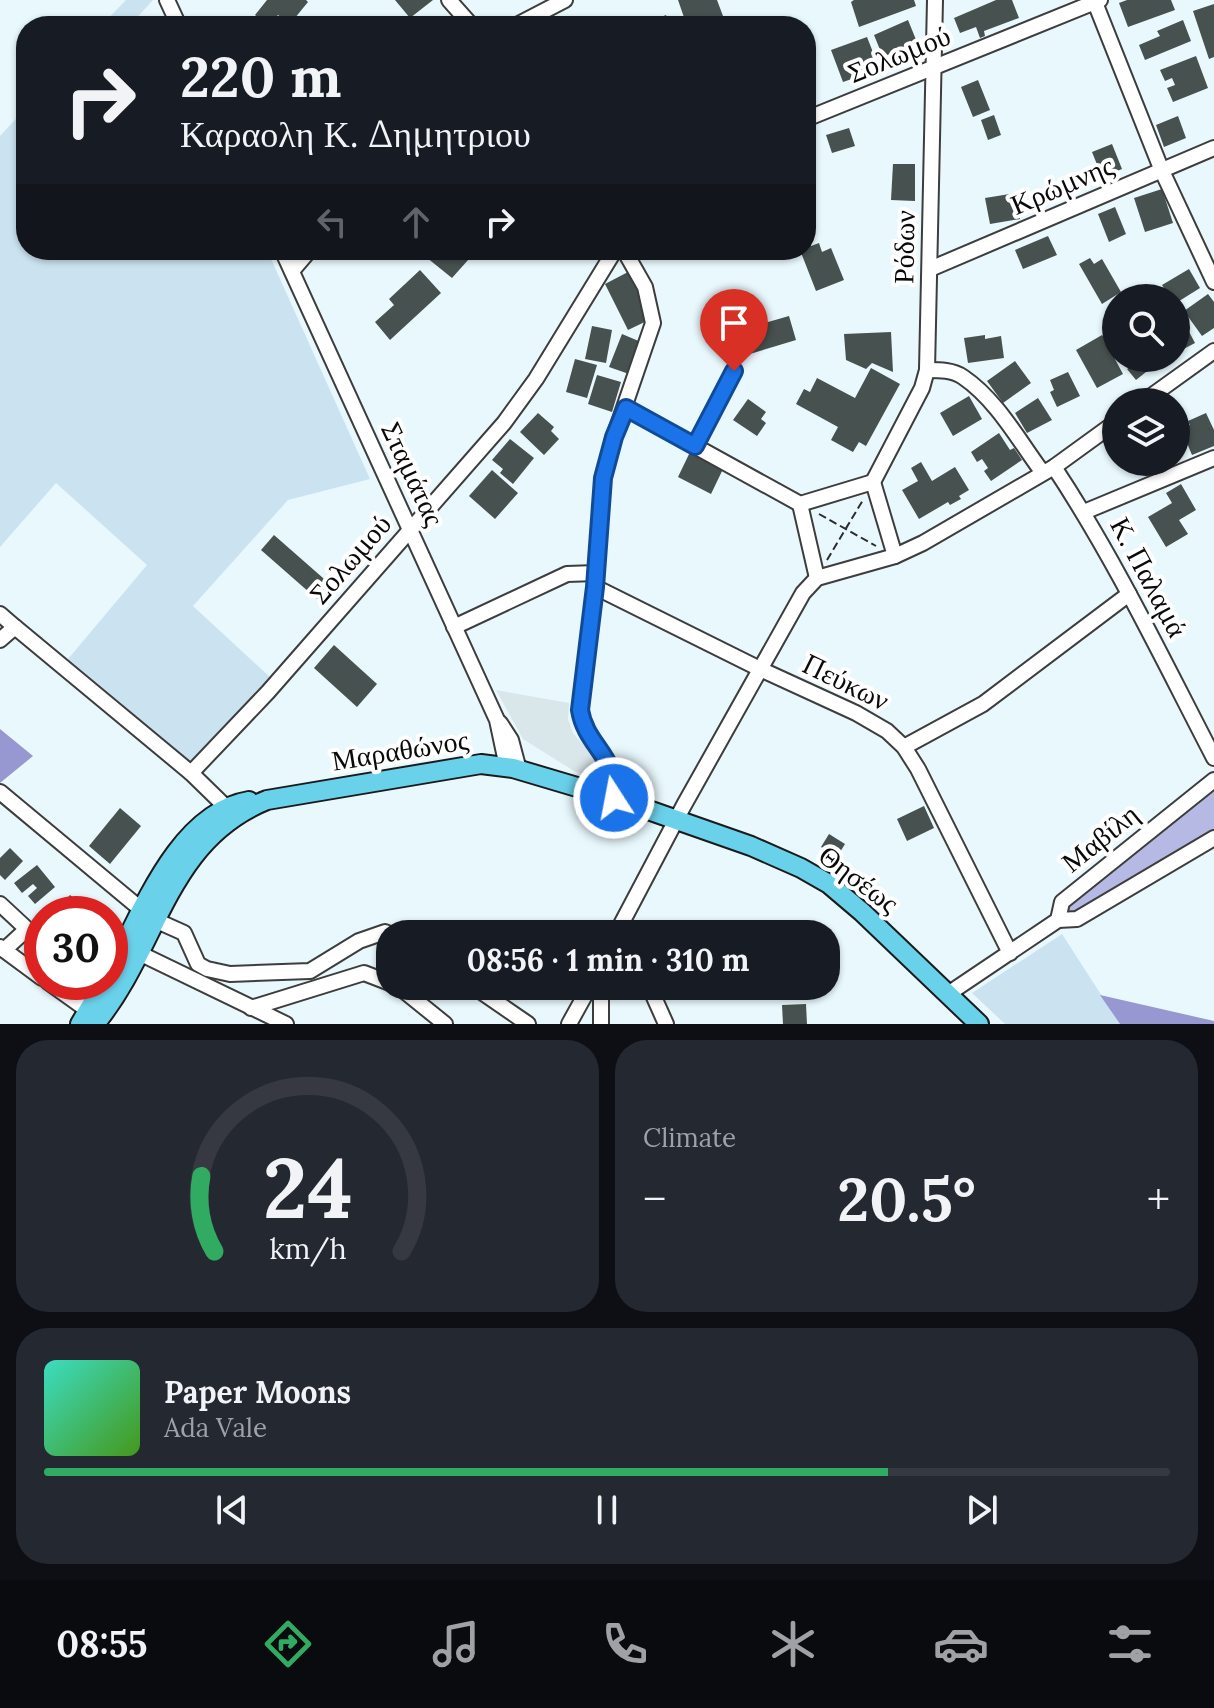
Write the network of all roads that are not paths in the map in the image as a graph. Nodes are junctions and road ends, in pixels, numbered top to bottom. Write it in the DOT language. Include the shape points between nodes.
graph roads {
  1 [pos="449,0"];
  2 [pos="565,0"];
  3 [pos="935,0"];
  4 [pos="1096,1"];
  5 [pos="463,16"];
  6 [pos="534,16"];
  7 [pos="934,67"];
  8 [pos="816,115"];
  9 [pos="1214,148"];
  10 [pos="1162,171"];
  11 [pos="287,260"];
  12 [pos="301,260"];
  13 [pos="609,260"];
  14 [pos="630,260"];
  15 [pos="930,269"];
  16 [pos="292,271"];
  17 [pos="1214,282"];
  18 [pos="1214,351"];
  19 [pos="927,370"];
  20 [pos="734,371"];
  21 [pos="1162,388"];
  22 [pos="626,408"];
  23 [pos="1102,432"];
  24 [pos="695,446"];
  25 [pos="1214,458"];
  26 [pos="1048,470"];
  27 [pos="873,482"];
  28 [pos="800,504"];
  29 [pos="1084,512"];
  30 [pos="410,529"];
  31 [pos="895,556"];
  32 [pos="817,578"];
  33 [pos="596,580"];
  34 [pos="1129,594"];
  35 [pos="0,614"];
  36 [pos="15,627"];
  37 [pos="454,627"];
  38 [pos="0,640"];
  39 [pos="760,669"];
  40 [pos="904,747"];
  41 [pos="1214,758"];
  42 [pos="513,768"];
  43 [pos="191,773"];
  44 [pos="1214,780"];
  45 [pos="0,792"];
  46 [pos="614,798"];
  47 [pos="230,811"];
  48 [pos="677,821"];
  49 [pos="1214,838"];
  50 [pos="0,904"];
  51 [pos="150,915"];
  52 [pos="627,920"];
  53 [pos="1058,920"];
  54 [pos="24,928"];
  55 [pos="24,932"];
  56 [pos="376,935"];
  57 [pos="139,941"];
  58 [pos="2,949"];
  59 [pos="128,953"];
  60 [pos="1010,953"];
  61 [pos="24,965"];
  62 [pos="203,975"];
  63 [pos="376,978"];
  64 [pos="948,994"];
  65 [pos="67,1000"];
  66 [pos="97,1000"];
  67 [pos="415,1000"];
  68 [pos="493,1000"];
  69 [pos="582,1000"];
  70 [pos="601,1000"];
  71 [pos="655,1000"];
  72 [pos="251,1008"];
  73 [pos="88,1020"];
  74 [pos="286,1024"];
  75 [pos="445,1024"];
  76 [pos="528,1024"];
  77 [pos="569,1024"];
  78 [pos="601,1024"];
  79 [pos="666,1024"];
  80 [pos="979,1024"];
  1 -- 5 [label="street"];
  2 -- 6 [label="street"];
  3 -- 7 [label="street, Ρόδων"];
  4 -- 7 [label="street, Σολωμού"];
  4 -- 10 [label="street"];
  7 -- 8 [label="street, Σολωμού"];
  7 -- 15 [label="street, Ρόδων"];
  9 -- 10 [label="street, Κρώμνης"];
  10 -- 15 [label="street, Κρώμνης"];
  10 -- 17 [label="street"];
  11 -- 16 [label="street, Σταμάτας"];
  12 -- 16 [label="street"];
  13 -- 30 [label="street, Σολωμού" via="504,423"];
  14 -- 22 [label="street" via="645,287 653,323"];
  15 -- 19 [label="street, Ρόδων"];
  16 -- 30 [label="street, Σταμάτας"];
  18 -- 21 [label="street"];
  19 -- 26 [label="street, Κ. Παλαμά" via="962,376"];
  19 -- 27 [label="street, Ρόδων"];
  20 -- 24 [label="street"];
  22 -- 24 [label="street"];
  22 -- 33 [label="street" via="603,478"];
  23 -- 26 [label="street"];
  24 -- 28 [label="street"];
  25 -- 29 [label="street"];
  26 -- 29 [label="street, Κ. Παλαμά"];
  26 -- 31 [label="street"];
  27 -- 28 [label="street"];
  27 -- 31 [label="street"];
  28 -- 32 [label="street"];
  29 -- 34 [label="street, Κ. Παλαμά"];
  30 -- 37 [label="street, Σταμάτας"];
  30 -- 43 [label="street, Σολωμού"];
  31 -- 32 [label="street"];
  32 -- 39 [label="street"];
  33 -- 37 [label="street" via="567,574"];
  33 -- 39 [label="street, Πεύκων"];
  33 -- 46 [label="street" via="580,710 614,774"];
  34 -- 40 [label="street" via="983,704"];
  34 -- 41 [label="street, Κ. Παλαμά"];
  35 -- 36 [label="street"];
  36 -- 38 [label="street"];
  36 -- 43 [label="street"];
  37 -- 42 [label="street, Σταμάτας"];
  39 -- 40 [label="street, Πεύκων" via="856,713"];
  39 -- 48 [label="street"];
  40 -- 60 [label="street, Πεύκων"];
  42 -- 46 [label="main road, Μαραθώνος"];
  42 -- 47 [label="main road, Μαραθώνος" via="458,766"];
  43 -- 47 [label="street"];
  44 -- 53 [label="street, Μαβίλη" via="1062,902"];
  45 -- 51 [label="street"];
  46 -- 48 [label="main road, Μαραθώνος"];
  47 -- 51 [label="main road, Μαραθώνος"];
  48 -- 52 [label="street"];
  48 -- 64 [label="main road, Θησέως" via="751,846 829,884"];
  49 -- 53 [label="street" via="1077,919"];
  50 -- 54 [label="street"];
  51 -- 57 [label="main road, Μαραθώνος"];
  51 -- 62 [label="street" via="184,933"];
  53 -- 60 [label="street, Μαβίλη"];
  55 -- 58 [label="street"];
  56 -- 62 [label="street" via="310,971"];
  57 -- 59 [label="main road, Μαραθώνος"];
  57 -- 62 [label="street"];
  57 -- 73 [label="main road, Μαραθώνος" via="118,992"];
  58 -- 61 [label="street"];
  60 -- 64 [label="street, Μαβίλη"];
  62 -- 72 [label="street"];
  63 -- 72 [label="street" via="364,973"];
  64 -- 80 [label="main road, Θησέως"];
  65 -- 73 [label="street"];
  66 -- 73 [label="main road"];
  67 -- 75 [label="street"];
  68 -- 76 [label="street"];
  69 -- 77 [label="street"];
  70 -- 78 [label="street"];
  71 -- 79 [label="street"];
  72 -- 74 [label="street"];
}
